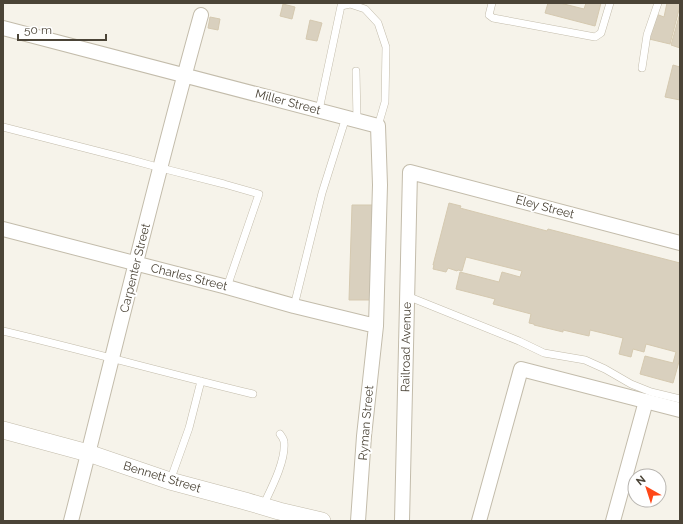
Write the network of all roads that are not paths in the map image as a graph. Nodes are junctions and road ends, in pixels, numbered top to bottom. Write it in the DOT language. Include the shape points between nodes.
graph roads {
  1 [pos="492,3"];
  2 [pos="610,3"];
  3 [pos="658,3"];
  4 [pos="201,16"];
  5 [pos="3,28"];
  6 [pos="642,68"];
  7 [pos="356,71"];
  8 [pos="185,75"];
  9 [pos="319,110"];
  10 [pos="351,118"];
  11 [pos="378,126"];
  12 [pos="3,127"];
  13 [pos="161,168"];
  14 [pos="410,172"];
  15 [pos="3,229"];
  16 [pos="680,243"];
  17 [pos="136,264"];
  18 [pos="227,287"];
  19 [pos="407,296"];
  20 [pos="294,306"];
  21 [pos="376,326"];
  22 [pos="3,332"];
  23 [pos="112,358"];
  24 [pos="201,381"];
  25 [pos="253,394"];
  26 [pos="680,399"];
  27 [pos="646,401"];
  28 [pos="680,410"];
  29 [pos="3,430"];
  30 [pos="280,434"];
  31 [pos="88,453"];
  32 [pos="170,481"];
  33 [pos="263,506"];
  34 [pos="71,521"];
  35 [pos="322,521"];
  36 [pos="358,521"];
  37 [pos="402,521"];
  38 [pos="479,521"];
  39 [pos="613,521"];
  1 -- 2 [label="lane" via="490,15 493,18 595,37 601,33"];
  3 -- 6 [label="lane" via="647,35"];
  4 -- 8 [label="street, Carpenter Street"];
  5 -- 8 [label="street, Miller Street"];
  7 -- 10 [label="lane"];
  8 -- 9 [label="street, Miller Street"];
  8 -- 13 [label="street, Carpenter Street"];
  9 -- 10 [label="street, Miller Street"];
  9 -- 11 [label="lane" via="341,6 350,4 364,9 378,23 386,47 386,102"];
  10 -- 11 [label="street, Miller Street"];
  10 -- 20 [label="lane" via="322,193"];
  11 -- 21 [label="street" via="380,185"];
  12 -- 13 [label="lane"];
  13 -- 17 [label="street, Carpenter Street"];
  13 -- 18 [label="lane" via="259,194"];
  14 -- 16 [label="street, Eley Street"];
  14 -- 19 [label="street, Railroad Avenue"];
  15 -- 17 [label="street, Charles Street"];
  17 -- 18 [label="street, Charles Street"];
  17 -- 23 [label="street, Carpenter Street"];
  18 -- 20 [label="street, Charles Street"];
  19 -- 26 [label="lane" via="544,353 585,360 631,384"];
  19 -- 37 [label="street, Railroad Avenue"];
  20 -- 21 [label="street, Charles Street"];
  21 -- 36 [label="street, Ryman Street"];
  22 -- 23 [label="lane"];
  23 -- 24 [label="lane"];
  23 -- 31 [label="street, Carpenter Street"];
  24 -- 25 [label="lane"];
  24 -- 32 [label="lane" via="189,428"];
  27 -- 28 [label="street"];
  27 -- 38 [label="street" via="521,369"];
  27 -- 39 [label="street"];
  29 -- 31 [label="street, Bennett Street"];
  30 -- 33 [label="lane" via="284,441 283,455"];
  31 -- 32 [label="street, Bennett Street"];
  31 -- 34 [label="street, Carpenter Street"];
  32 -- 33 [label="street, Bennett Street"];
  33 -- 35 [label="street, Bennett Street"];
}
